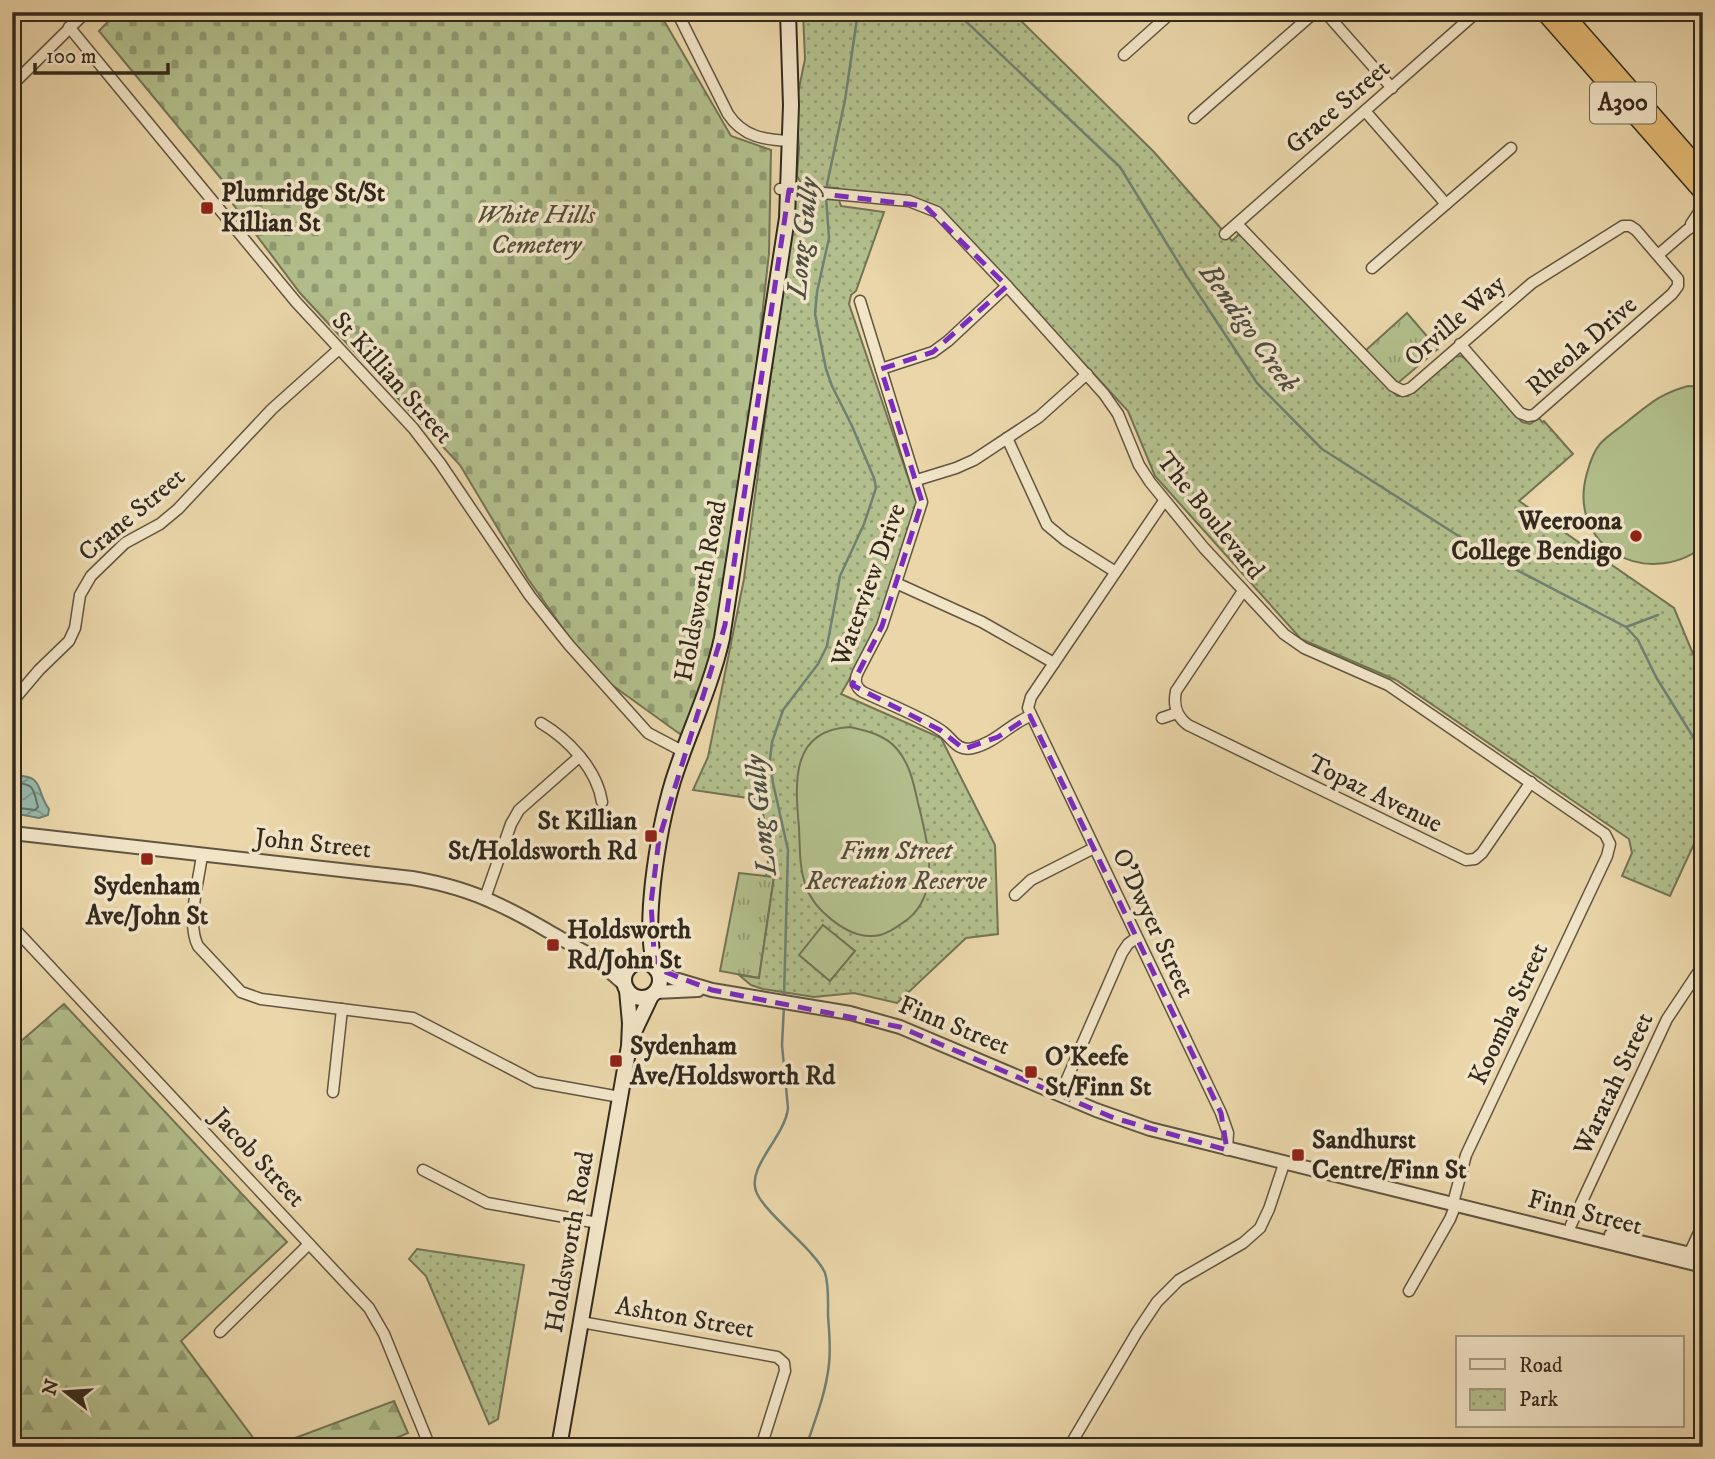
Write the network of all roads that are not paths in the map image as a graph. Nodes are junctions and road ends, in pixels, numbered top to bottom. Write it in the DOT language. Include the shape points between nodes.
graph roads {
  1 [pos="67,12"];
  2 [pos="86,12"];
  3 [pos="677,12"];
  4 [pos="788,12"];
  5 [pos="1172,12"];
  6 [pos="1315,12"];
  7 [pos="1325,12"];
  8 [pos="1478,12"];
  9 [pos="1544,12"];
  10 [pos="1563,12"];
  11 [pos="72,24"];
  12 [pos="1124,55"];
  13 [pos="12,85"];
  14 [pos="1392,88"];
  15 [pos="1365,111"];
  16 [pos="1194,118"];
  17 [pos="786,141"];
  18 [pos="1511,148"];
  19 [pos="1703,172"];
  20 [pos="784,190"];
  21 [pos="1703,193"];
  22 [pos="1703,202"];
  23 [pos="1446,204"];
  24 [pos="1703,220"];
  25 [pos="1237,224"];
  26 [pos="1687,230"];
  27 [pos="1226,234"];
  28 [pos="1658,255"];
  29 [pos="1372,268"];
  30 [pos="1007,286"];
  31 [pos="860,301"];
  32 [pos="1460,344"];
  33 [pos="339,349"];
  34 [pos="881,369"];
  35 [pos="1087,374"];
  36 [pos="1007,438"];
  37 [pos="917,480"];
  38 [pos="1164,500"];
  39 [pos="1114,571"];
  40 [pos="896,583"];
  41 [pos="1242,591"];
  42 [pos="1054,663"];
  43 [pos="12,702"];
  44 [pos="1177,713"];
  45 [pos="1030,716"];
  46 [pos="1162,718"];
  47 [pos="541,723"];
  48 [pos="684,752"];
  49 [pos="579,757"];
  50 [pos="1531,782"];
  51 [pos="602,802"];
  52 [pos="12,833"];
  53 [pos="1610,844"];
  54 [pos="1094,848"];
  55 [pos="202,855"];
  56 [pos="1014,895"];
  57 [pos="485,898"];
  58 [pos="651,903"];
  59 [pos="12,926"];
  60 [pos="1136,938"];
  61 [pos="593,957"];
  62 [pos="633,965"];
  63 [pos="1703,965"];
  64 [pos="656,969"];
  65 [pos="626,988"];
  66 [pos="712,990"];
  67 [pos="653,994"];
  68 [pos="342,1009"];
  69 [pos="629,1046"];
  70 [pos="333,1092"];
  71 [pos="1060,1095"];
  72 [pos="620,1097"];
  73 [pos="1227,1150"];
  74 [pos="1284,1164"];
  75 [pos="423,1170"];
  76 [pos="1454,1204"];
  77 [pos="598,1223"];
  78 [pos="1703,1224"];
  79 [pos="1569,1229"];
  80 [pos="309,1244"];
  81 [pos="1688,1257"];
  82 [pos="1703,1257"];
  83 [pos="1703,1266"];
  84 [pos="1409,1291"];
  85 [pos="581,1322"];
  86 [pos="220,1332"];
  87 [pos="430,1447"];
  88 [pos="559,1447"];
  89 [pos="761,1447"];
  90 [pos="1069,1447"];
  1 -- 11 [label="street, St Killian Street"];
  2 -- 11 [label="street"];
  3 -- 17 [label="street" via="732,120 751,135"];
  4 -- 17 [label="main road, Holdsworth Road"];
  5 -- 12 [label="street"];
  6 -- 16 [label="street"];
  7 -- 14 [label="street"];
  8 -- 14 [label="street, Grace Street"];
  9 -- 21 [label="highway, A300"];
  10 -- 19 [label="highway, A300"];
  11 -- 13 [label="street"];
  11 -- 33 [label="street, St Killian Street" via="282,286"];
  14 -- 15 [label="street, Grace Street"];
  15 -- 23 [label="street"];
  15 -- 25 [label="street, Grace Street"];
  17 -- 20 [label="main road, Holdsworth Road"];
  18 -- 23 [label="street"];
  20 -- 30 [label="street, The Boulevard" via="909,201 931,209"];
  20 -- 48 [label="main road, Holdsworth Road" via="771,324 725,625"];
  22 -- 26 [label="street"];
  23 -- 29 [label="street"];
  24 -- 26 [label="street"];
  25 -- 27 [label="street, Grace Street"];
  25 -- 32 [label="street, Orville Way" via="1396,389 1408,389"];
  26 -- 28 [label="street"];
  28 -- 32 [label="street, Orville Way" via="1633,228 1623,226 1532,283"];
  28 -- 32 [label="street, Rheola Drive" via="1678,279 1675,290 1534,415 1520,413"];
  30 -- 34 [label="street" via="933,352"];
  30 -- 35 [label="street, The Boulevard"];
  31 -- 34 [label="street, Waterview Drive"];
  33 -- 43 [label="street, Crane Street" via="272,409 178,509 125,543 91,576 80,595 69,640"];
  33 -- 48 [label="street, St Killian Street" via="426,445 539,607 597,679 648,733"];
  34 -- 37 [label="street, Waterview Drive"];
  35 -- 36 [label="street" via="1047,411"];
  35 -- 38 [label="street, The Boulevard" via="1118,414 1144,474"];
  36 -- 37 [label="street" via="968,463"];
  36 -- 39 [label="street" via="1047,524"];
  37 -- 40 [label="street, Waterview Drive" via="922,506"];
  38 -- 39 [label="street"];
  38 -- 41 [label="street, The Boulevard"];
  39 -- 42 [label="street"];
  40 -- 42 [label="street" via="982,622"];
  40 -- 45 [label="street, Waterview Drive" via="877,639 856,676 860,691 940,730 964,749 998,737"];
  41 -- 44 [label="street" via="1178,685"];
  41 -- 50 [label="street, The Boulevard" via="1297,644 1388,685"];
  42 -- 45 [label="street" via="1029,699"];
  44 -- 46 [label="street"];
  44 -- 50 [label="street, Topaz Avenue" via="1192,728 1466,860 1482,853"];
  45 -- 54 [label="street, O'Dwyer Street"];
  47 -- 49 [label="street"];
  48 -- 58 [label="main road, Holdsworth Road" via="665,811"];
  49 -- 51 [label="street" via="596,779"];
  49 -- 57 [label="street" via="519,810"];
  50 -- 53 [label="street, The Boulevard" via="1601,830"];
  52 -- 55 [label="street, John Street"];
  53 -- 76 [label="street, Koomba Street" via="1466,1155"];
  54 -- 56 [label="street" via="1031,880"];
  54 -- 60 [label="street, O'Dwyer Street"];
  55 -- 57 [label="street, John Street" via="412,878"];
  55 -- 68 [label="street" via="193,921 198,946 245,995"];
  57 -- 61 [label="street, John Street"];
  58 -- 62 [label="main road, Holdsworth Road"];
  58 -- 64 [label="main road, Holdsworth Road" via="650,939"];
  59 -- 80 [label="street, Jacob Street"];
  60 -- 71 [label="street" via="1122,953"];
  60 -- 73 [label="street, O'Dwyer Street" via="1223,1116"];
  61 -- 62 [label="street, John Street" via="615,965"];
  61 -- 65 [label="street, John Street"];
  62 -- 64 [label="main road" via="645,963"];
  62 -- 65 [label="main road" via="625,974"];
  63 -- 79 [label="street, Waratah Street" via="1667,1018"];
  64 -- 66 [label="street, Finn Street"];
  64 -- 67 [label="main road" via="660,982"];
  65 -- 67 [label="main road" via="635,997"];
  65 -- 69 [label="main road, Holdsworth Road"];
  66 -- 67 [label="street, Finn Street"];
  66 -- 71 [label="street, Finn Street" via="850,1013 900,1027"];
  67 -- 69 [label="main road, Holdsworth Road"];
  68 -- 70 [label="street"];
  68 -- 72 [label="street" via="413,1018 536,1082"];
  69 -- 72 [label="main road, Holdsworth Road"];
  71 -- 73 [label="street, Finn Street" via="1125,1122"];
  72 -- 77 [label="main road, Holdsworth Road"];
  73 -- 74 [label="street, Finn Street"];
  74 -- 76 [label="street, Finn Street"];
  74 -- 90 [label="street" via="1260,1228 1179,1280 1157,1303"];
  75 -- 77 [label="street" via="487,1203"];
  76 -- 79 [label="street, Finn Street"];
  76 -- 84 [label="street, Koomba Street"];
  77 -- 85 [label="main road, Holdsworth Road"];
  78 -- 81 [label="street"];
  79 -- 81 [label="street, Finn Street"];
  80 -- 86 [label="street"];
  80 -- 87 [label="street, Jacob Street" via="369,1308"];
  81 -- 82 [label="street, Finn Street"];
  81 -- 83 [label="street, Finn Street"];
  85 -- 88 [label="main road, Holdsworth Road"];
  85 -- 89 [label="street, Ashton Street" via="780,1359 785,1371"];
}
